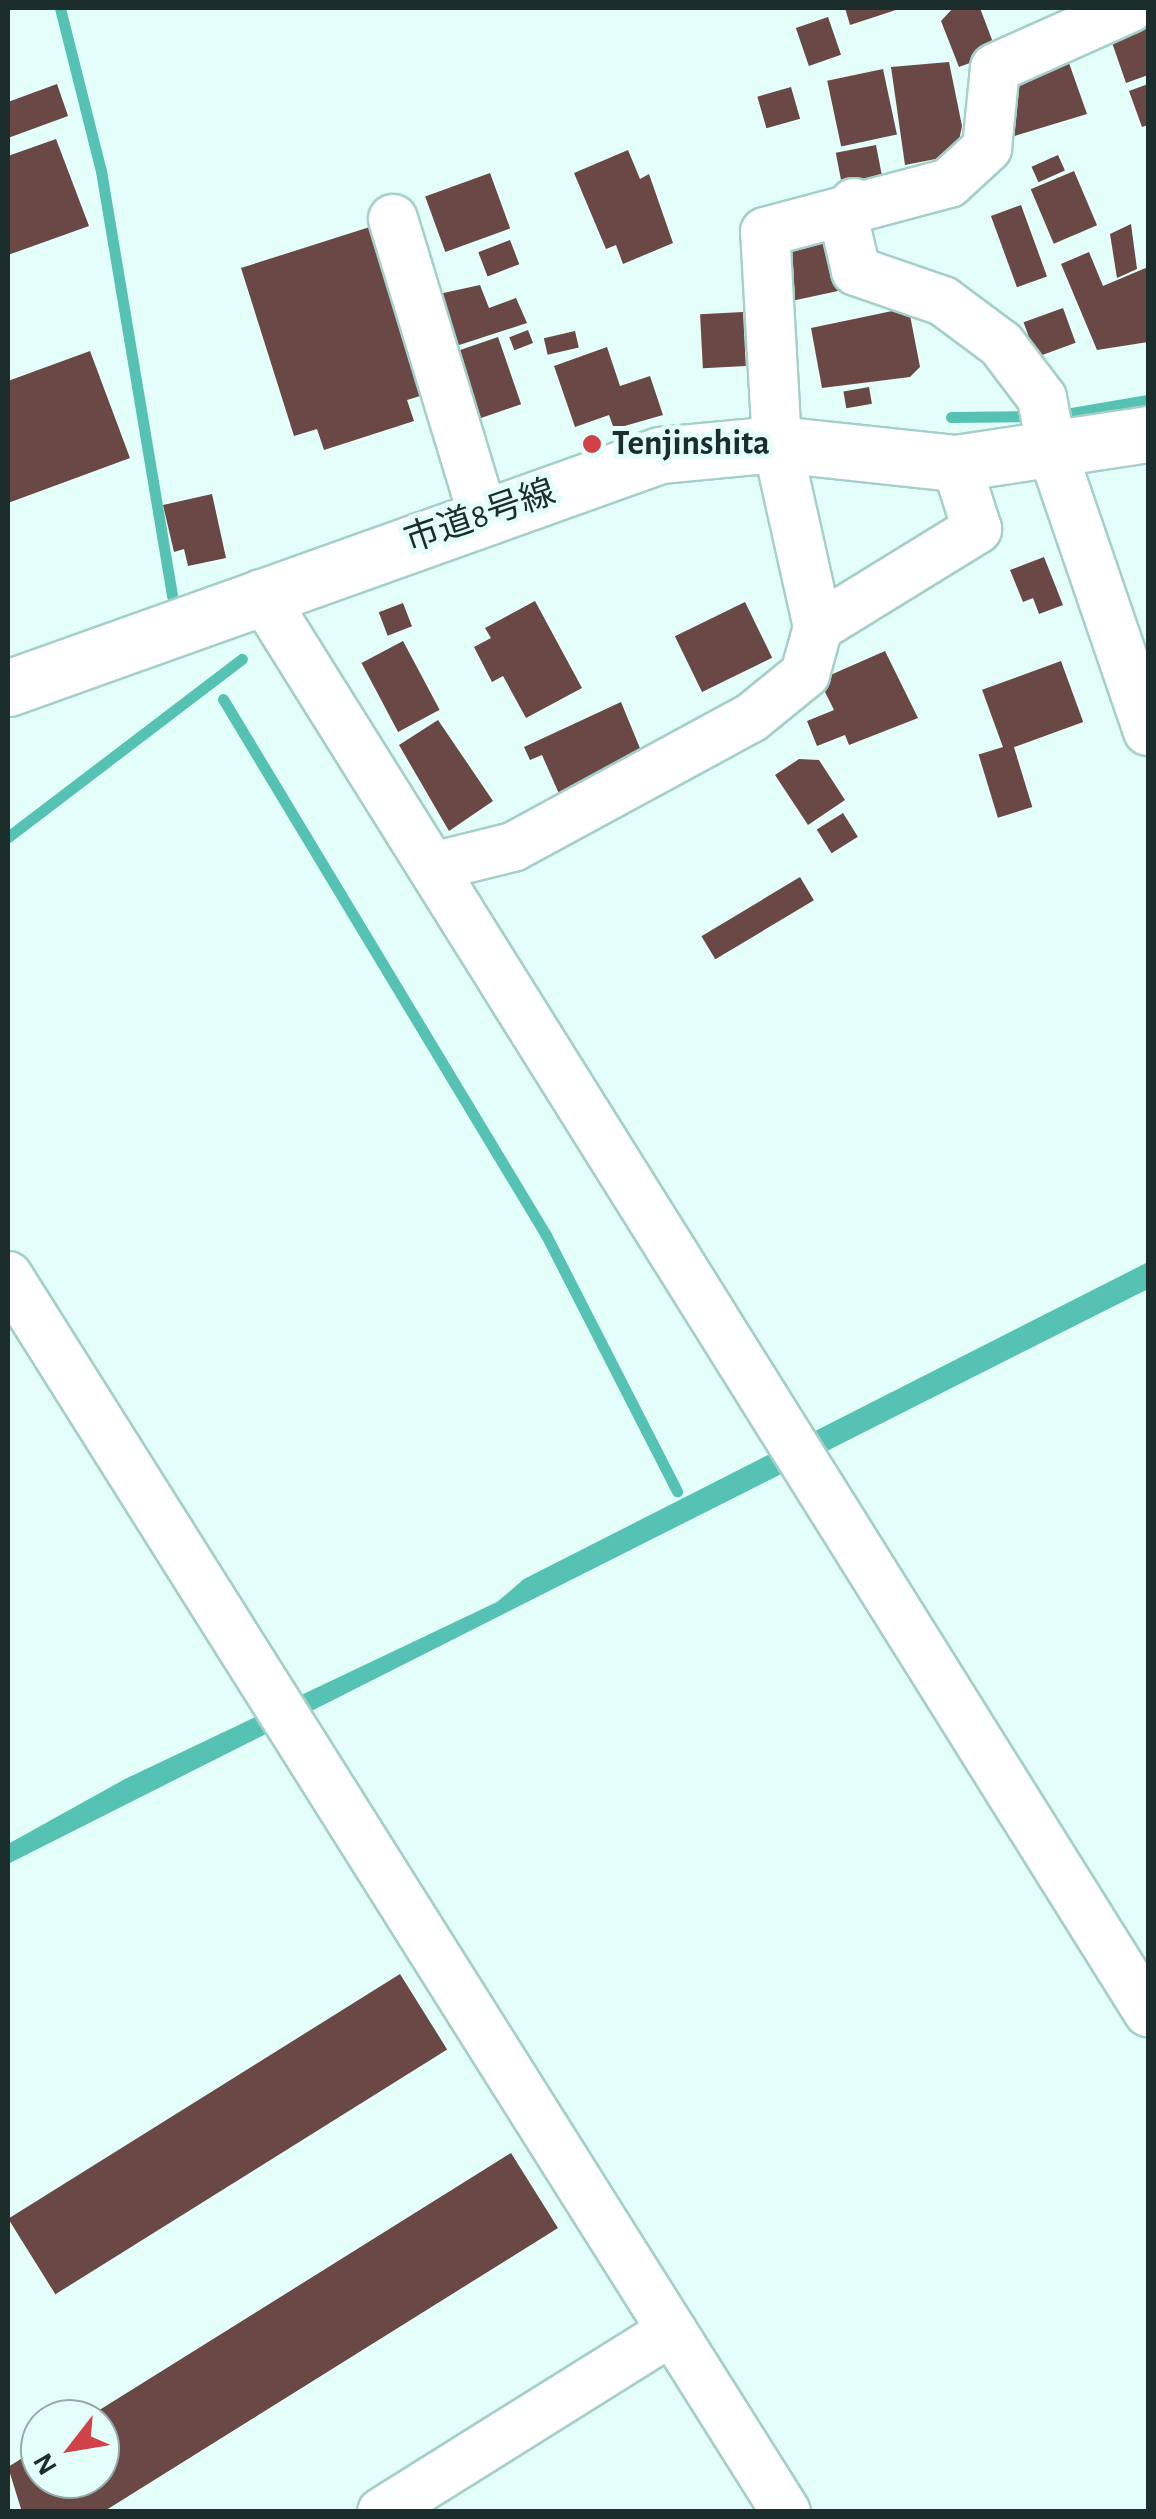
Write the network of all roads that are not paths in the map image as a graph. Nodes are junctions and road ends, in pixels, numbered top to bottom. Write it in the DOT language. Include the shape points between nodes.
graph roads {
  1 [pos="1129,8"];
  2 [pos="854,203"];
  3 [pos="393,219"];
  4 [pos="1046,426"];
  5 [pos="1148,434"];
  6 [pos="778,444"];
  7 [pos="956,462"];
  8 [pos="483,516"];
  9 [pos="261,594"];
  10 [pos="818,627"];
  11 [pos="8,688"];
  12 [pos="1148,731"];
  13 [pos="432,867"];
  14 [pos="8,1276"];
  15 [pos="1148,2012"];
  16 [pos="672,2332"];
  17 [pos="382,2512"];
  18 [pos="786,2512"];
  1 -- 2 [label="street" via="995,68 987,148 976,167 949,184"];
  2 -- 4 [label="street" via="846,228 856,271 943,301 1001,344"];
  2 -- 6 [label="street" via="765,232"];
  3 -- 8 [label="street"];
  4 -- 5 [label="street, 市道8号線"];
  4 -- 7 [label="street, 市道8号線"];
  4 -- 12 [label="street"];
  6 -- 7 [label="street, 市道8号線"];
  6 -- 8 [label="street, 市道8号線" via="660,455"];
  6 -- 10 [label="street"];
  7 -- 10 [label="street" via="977,529"];
  8 -- 9 [label="street, 市道8号線"];
  9 -- 11 [label="street, 市道8号線"];
  9 -- 13 [label="street"];
  10 -- 13 [label="street" via="805,674 751,718 512,846"];
  13 -- 15 [label="street"];
  14 -- 16 [label="street"];
  16 -- 17 [label="street"];
  16 -- 18 [label="street"];
}
